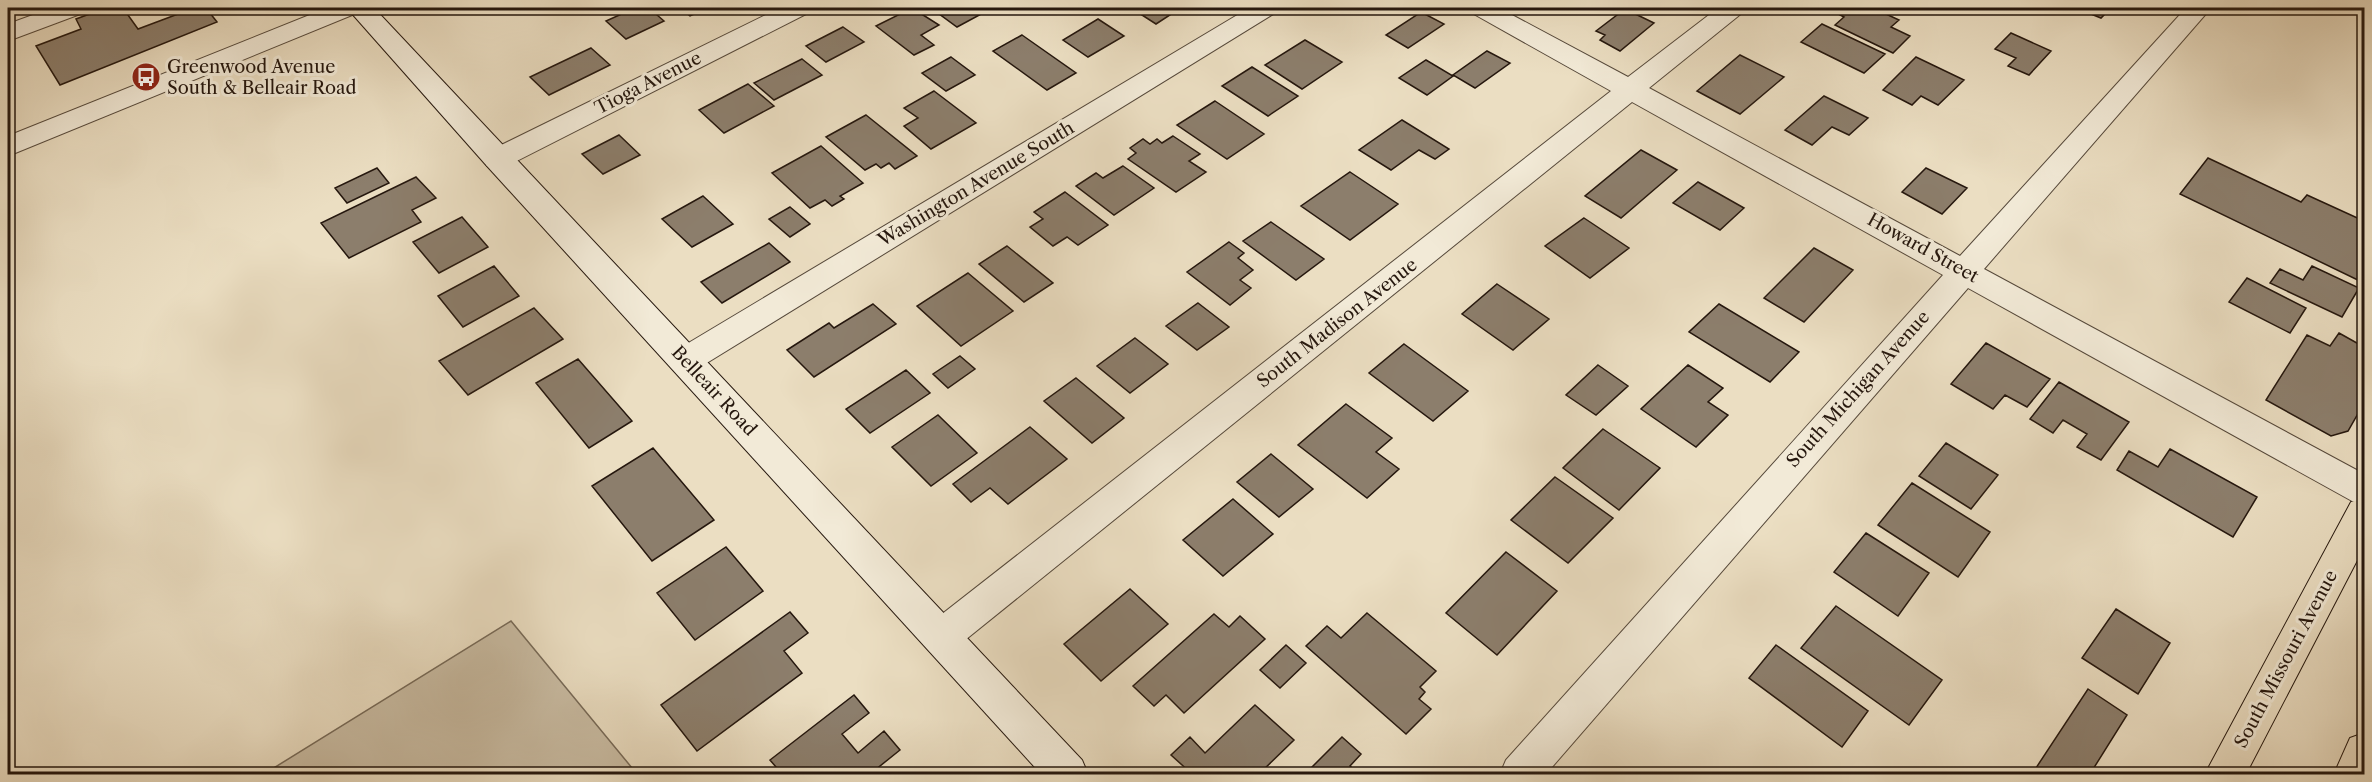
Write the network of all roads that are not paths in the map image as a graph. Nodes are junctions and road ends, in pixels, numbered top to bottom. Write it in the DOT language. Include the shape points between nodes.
graph roads {
  1 [pos="74,8"];
  2 [pos="348,8"];
  3 [pos="360,8"];
  4 [pos="798,8"];
  5 [pos="1266,8"];
  6 [pos="1481,8"];
  7 [pos="1733,8"];
  8 [pos="2199,8"];
  9 [pos="8,33"];
  10 [pos="1631,89"];
  11 [pos="8,147"];
  12 [pos="497,159"];
  13 [pos="1964,270"];
  14 [pos="686,360"];
  15 [pos="2364,491"];
  16 [pos="2364,513"];
  17 [pos="942,637"];
  18 [pos="2364,752"];
  19 [pos="1068,774"];
  20 [pos="1520,774"];
  21 [pos="2225,774"];
  22 [pos="2354,774"];
  1 -- 9 [label="street"];
  2 -- 11 [label="street"];
  3 -- 12 [label="street, Belleair Road"];
  4 -- 12 [label="street, Tioga Avenue"];
  5 -- 14 [label="street, Washington Avenue South"];
  6 -- 10 [label="street, Howard Street"];
  7 -- 10 [label="street, South Madison Avenue"];
  8 -- 13 [label="street, South Michigan Avenue"];
  10 -- 13 [label="street, Howard Street"];
  10 -- 17 [label="street, South Madison Avenue"];
  12 -- 14 [label="street, Belleair Road"];
  13 -- 15 [label="street, Howard Street"];
  13 -- 20 [label="street, South Michigan Avenue"];
  14 -- 17 [label="street, Belleair Road"];
  16 -- 21 [label="main road, South Missouri Avenue"];
  17 -- 19 [label="street, Belleair Road"];
  18 -- 22 [label="main road"];
}
